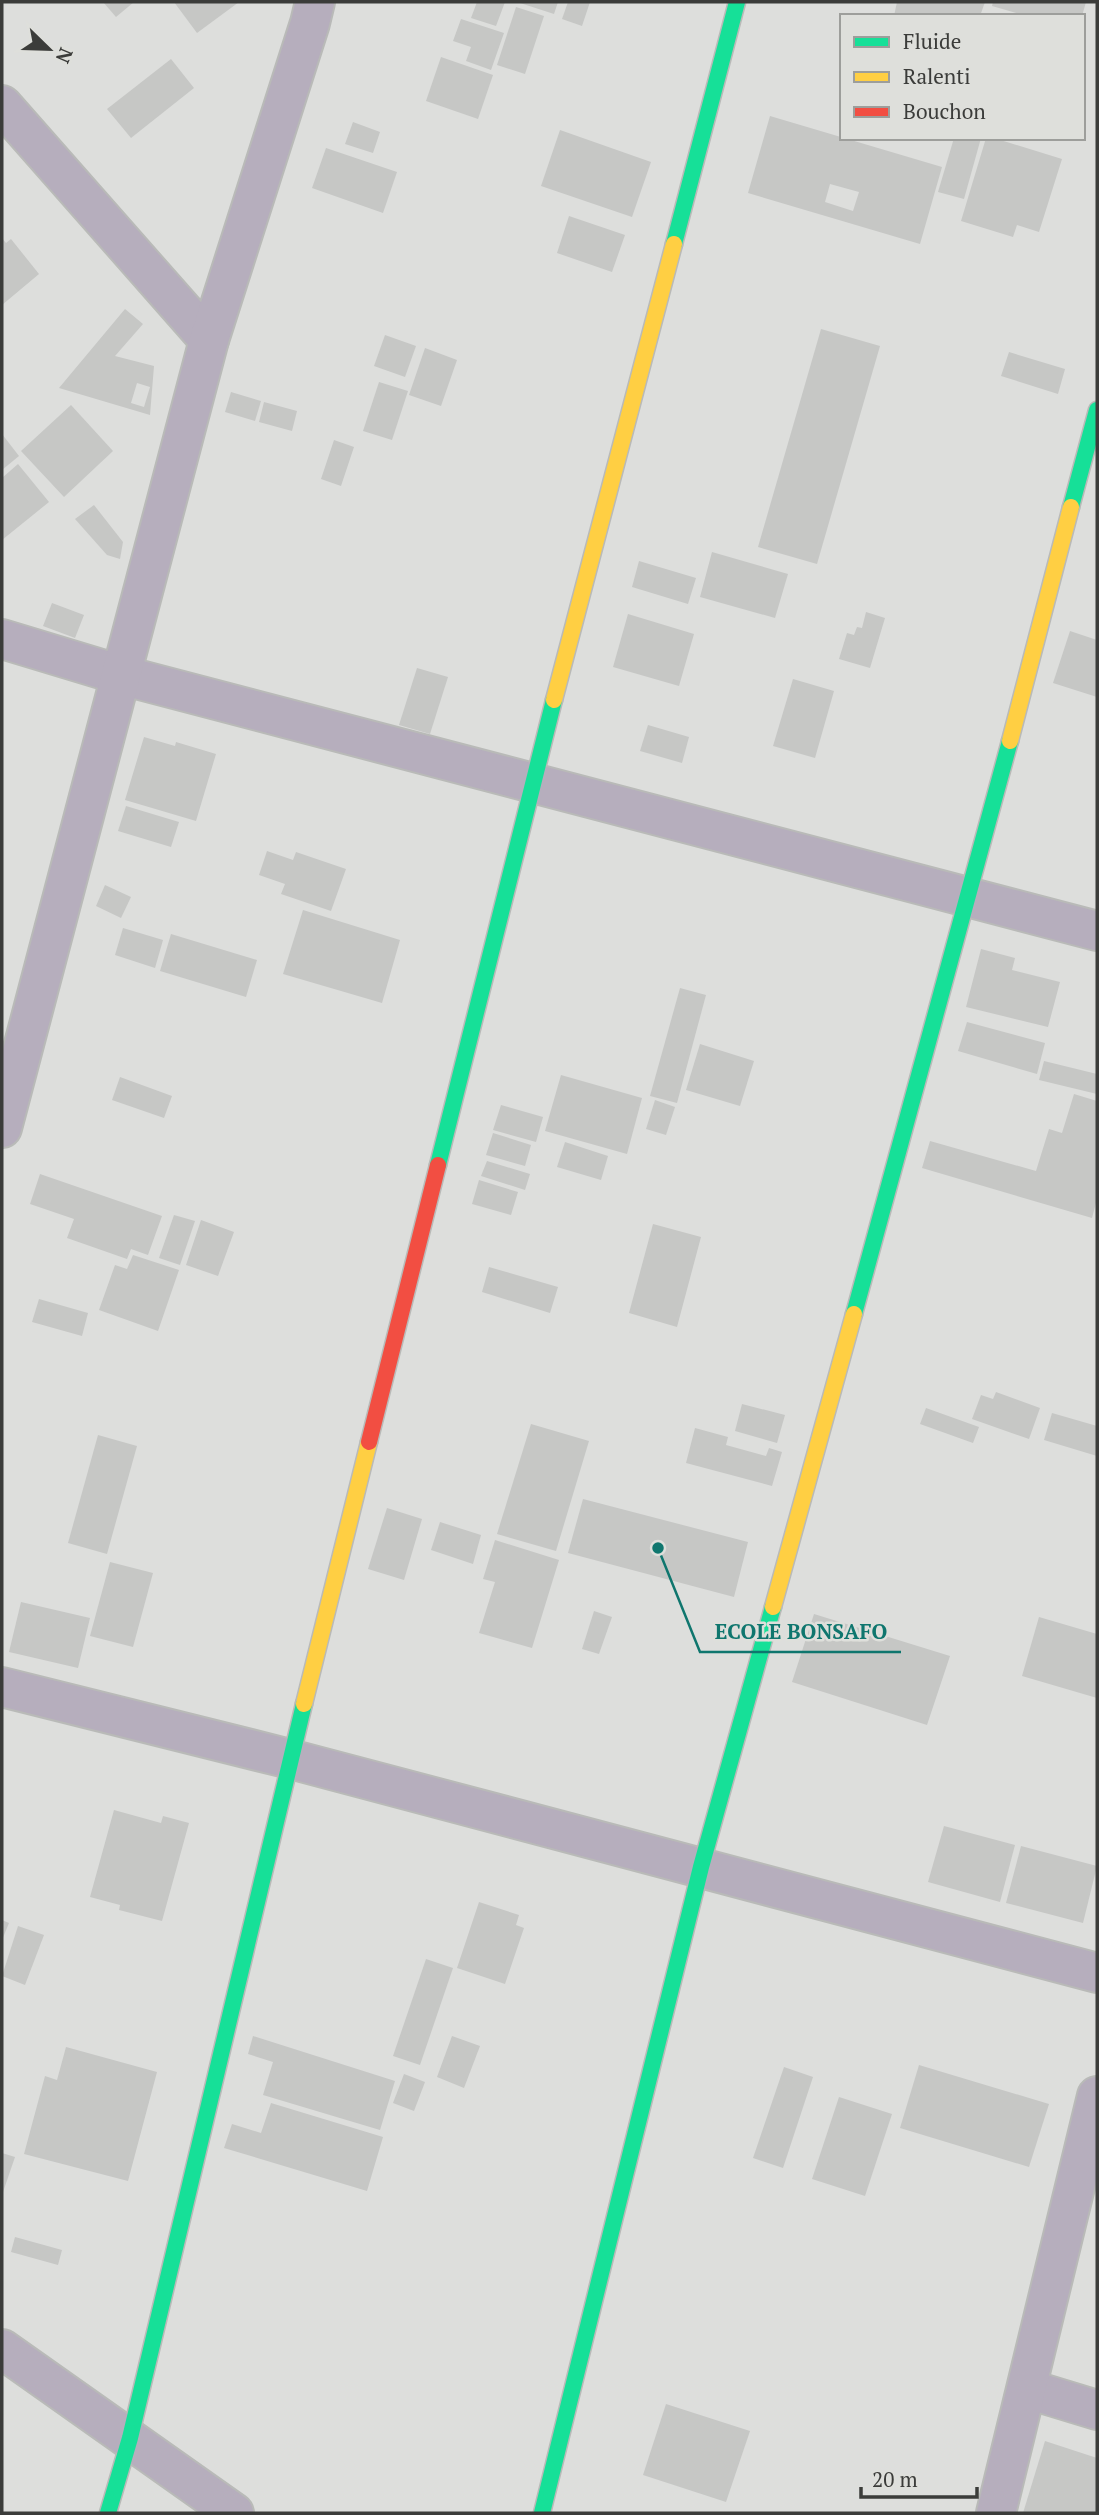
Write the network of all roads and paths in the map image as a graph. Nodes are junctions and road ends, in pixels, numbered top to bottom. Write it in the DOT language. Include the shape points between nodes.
graph roads {
  1 [pos="315,2"];
  2 [pos="737,2"];
  3 [pos="2,105"];
  4 [pos="209,340"];
  5 [pos="1097,410"];
  6 [pos="2,639"];
  7 [pos="121,675"];
  8 [pos="533,782"];
  9 [pos="969,898"];
  10 [pos="1097,932"];
  11 [pos="2,1128"];
  12 [pos="2,1687"];
  13 [pos="290,1759"];
  14 [pos="701,1867"];
  15 [pos="1097,1973"];
  16 [pos="1097,2096"];
  17 [pos="2,2349"];
  18 [pos="1028,2389"];
  19 [pos="1097,2410"];
  20 [pos="130,2438"];
  21 [pos="108,2513"];
  22 [pos="234,2513"];
  23 [pos="542,2513"];
  24 [pos="996,2513"];
  1 -- 4 [label="street"];
  2 -- 8 [label="street"];
  3 -- 4 [label="street"];
  4 -- 7 [label="street"];
  5 -- 9 [label="street"];
  6 -- 7 [label="street"];
  7 -- 8 [label="street"];
  7 -- 11 [label="street"];
  8 -- 9 [label="street"];
  8 -- 13 [label="street"];
  9 -- 10 [label="street"];
  9 -- 14 [label="street"];
  12 -- 13 [label="street"];
  13 -- 14 [label="street"];
  13 -- 20 [label="street"];
  14 -- 15 [label="street"];
  14 -- 23 [label="street"];
  16 -- 18 [label="street"];
  17 -- 20 [label="street"];
  18 -- 19 [label="street"];
  18 -- 24 [label="street"];
  20 -- 21 [label="street"];
  20 -- 22 [label="street"];
}
